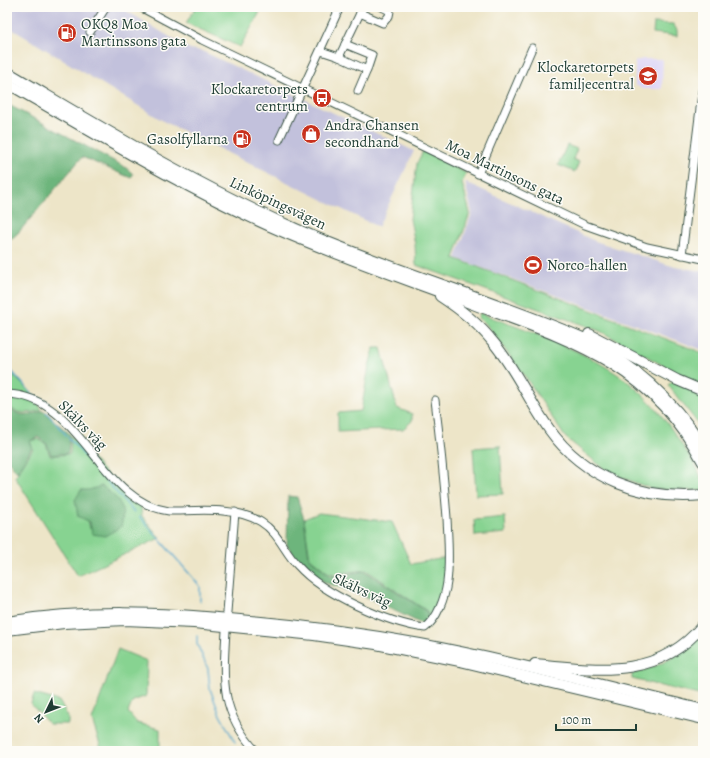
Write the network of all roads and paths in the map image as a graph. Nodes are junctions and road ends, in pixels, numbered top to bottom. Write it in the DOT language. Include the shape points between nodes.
graph roads {
  1 [pos="106,7"];
  2 [pos="140,7"];
  3 [pos="340,7"];
  4 [pos="382,7"];
  5 [pos="362,10"];
  6 [pos="90,32"];
  7 [pos="345,44"];
  8 [pos="532,48"];
  9 [pos="321,51"];
  10 [pos="338,57"];
  11 [pos="367,70"];
  12 [pos="7,74"];
  13 [pos="703,84"];
  14 [pos="303,89"];
  15 [pos="358,91"];
  16 [pos="279,140"];
  17 [pos="478,174"];
  18 [pos="682,255"];
  19 [pos="703,259"];
  20 [pos="427,287"];
  21 [pos="552,325"];
  22 [pos="649,386"];
  23 [pos="703,391"];
  24 [pos="7,394"];
  25 [pos="435,400"];
  26 [pos="703,446"];
  27 [pos="703,462"];
  28 [pos="699,496"];
  29 [pos="235,512"];
  30 [pos="227,612"];
  31 [pos="7,622"];
  32 [pos="703,625"];
  33 [pos="7,630"];
  34 [pos="226,631"];
  35 [pos="499,660"];
  36 [pos="703,710"];
  37 [pos="703,719"];
  38 [pos="256,751"];
  1 -- 6 [label="street"];
  2 -- 14 [label="street, Moa Martinsons gata"];
  3 -- 9 [label="street"];
  4 -- 5 [label="street" via="390,11 383,23"];
  5 -- 7 [label="street"];
  7 -- 10 [label="street"];
  7 -- 11 [label="street" via="372,55"];
  8 -- 17 [label="street"];
  9 -- 10 [label="street"];
  9 -- 14 [label="street"];
  10 -- 11 [label="street"];
  11 -- 15 [label="street"];
  12 -- 20 [label="highway, Linköpingsvägen" via="141,159 238,211 316,246"];
  12 -- 21 [label="highway, Linköpingsvägen" via="154,157 262,214 329,243"];
  13 -- 18 [label="street"];
  14 -- 16 [label="street"];
  14 -- 17 [label="street, Moa Martinsons gata"];
  17 -- 18 [label="street, Moa Martinsons gata" via="585,225"];
  18 -- 19 [label="street, Moa Martinsons gata"];
  20 -- 22 [label="highway" via="579,345"];
  20 -- 28 [label="highway" via="460,310 493,341 549,429 584,465 610,480 639,491 674,496"];
  21 -- 22 [label="highway" via="583,338 620,359"];
  21 -- 23 [label="highway" via="588,334"];
  22 -- 26 [label="highway" via="676,408"];
  22 -- 27 [label="highway" via="685,433"];
  24 -- 29 [label="street, Skälvs väg" via="29,397 52,410 140,502 159,510"];
  25 -- 29 [label="street, Skälvs väg" via="444,476 449,555 447,584 442,600 432,623 425,628 411,626 363,608 326,590 298,567 276,534 261,521"];
  29 -- 30 [label="street"];
  31 -- 35 [label="highway" via="63,615 125,612 194,615 368,635"];
  32 -- 35 [label="highway" via="671,654 636,667 592,669"];
  33 -- 37 [label="highway" via="64,623 125,620 194,623 314,635 376,644 460,661"];
  34 -- 38 [label="street" via="223,677 228,702 235,721"];
  35 -- 36 [label="highway"];
}
